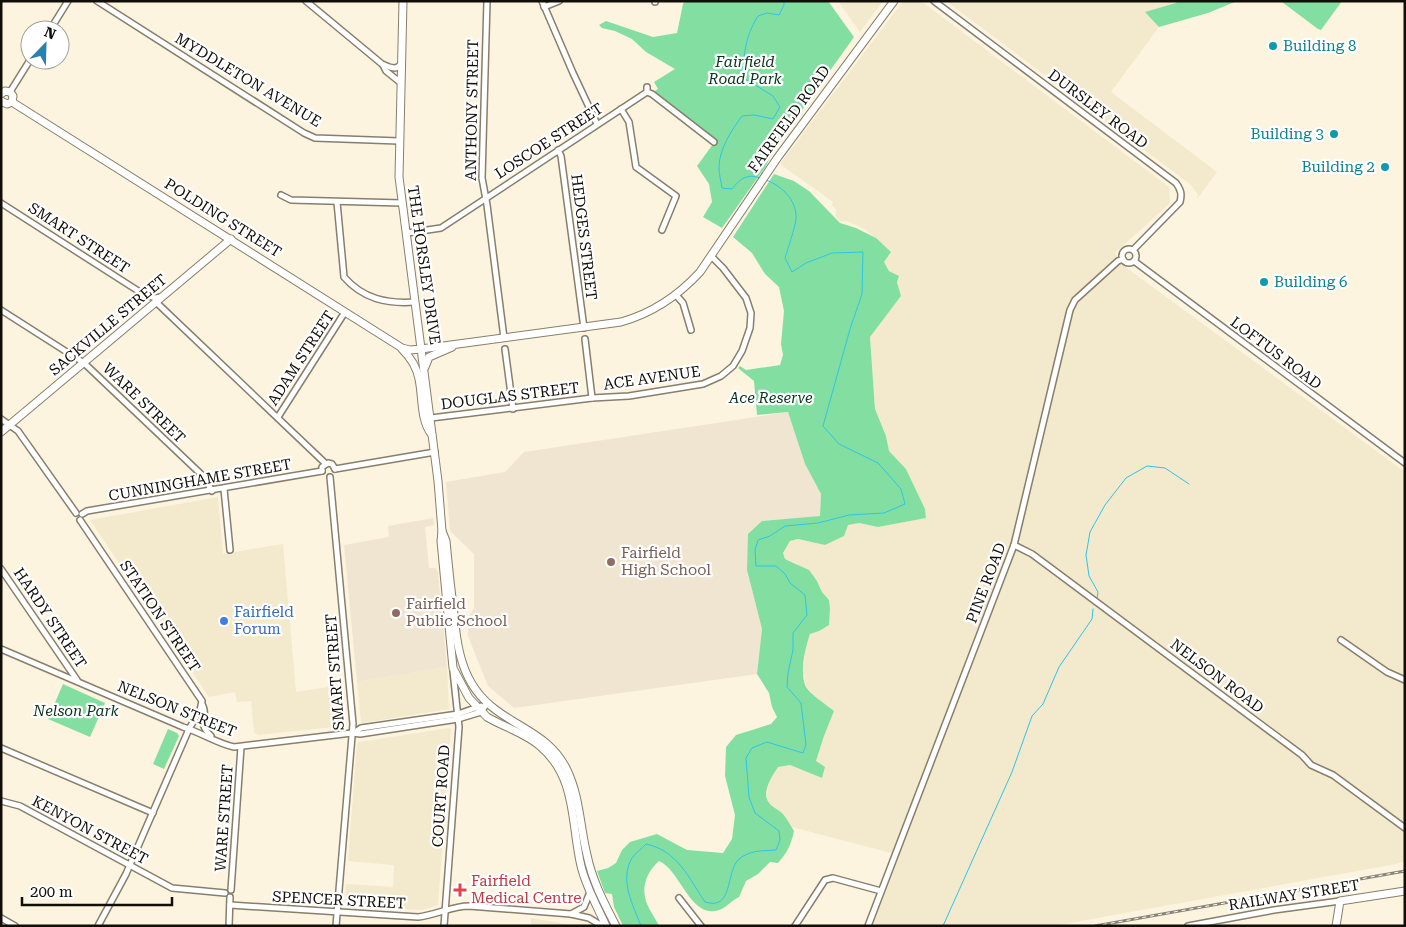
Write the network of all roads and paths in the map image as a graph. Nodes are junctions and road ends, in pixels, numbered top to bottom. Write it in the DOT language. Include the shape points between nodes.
graph roads {
  1 [pos="68,1"];
  2 [pos="97,1"];
  3 [pos="403,1"];
  4 [pos="487,1"];
  5 [pos="559,1"];
  6 [pos="894,1"];
  7 [pos="934,1"];
  8 [pos="308,2"];
  9 [pos="543,4"];
  10 [pos="56,20"];
  11 [pos="401,63"];
  12 [pos="382,64"];
  13 [pos="24,70"];
  14 [pos="400,83"];
  15 [pos="10,92"];
  16 [pos="1,94"];
  17 [pos="12,102"];
  18 [pos="2,103"];
  19 [pos="621,109"];
  20 [pos="597,124"];
  21 [pos="399,141"];
  22 [pos="714,142"];
  23 [pos="558,150"];
  24 [pos="281,195"];
  25 [pos="485,198"];
  26 [pos="337,202"];
  27 [pos="1,203"];
  28 [pos="402,203"];
  29 [pos="662,230"];
  30 [pos="406,234"];
  31 [pos="231,239"];
  32 [pos="1133,250"];
  33 [pos="712,257"];
  34 [pos="1123,259"];
  35 [pos="1134,261"];
  36 [pos="143,294"];
  37 [pos="166,295"];
  38 [pos="676,295"];
  39 [pos="415,302"];
  40 [pos="157,303"];
  41 [pos="1,310"];
  42 [pos="345,312"];
  43 [pos="144,314"];
  44 [pos="584,328"];
  45 [pos="691,330"];
  46 [pos="504,338"];
  47 [pos="585,339"];
  48 [pos="457,344"];
  49 [pos="398,345"];
  50 [pos="421,349"];
  51 [pos="505,349"];
  52 [pos="84,363"];
  53 [pos="425,370"];
  54 [pos="592,398"];
  55 [pos="513,408"];
  56 [pos="278,417"];
  57 [pos="431,418"];
  58 [pos="1,419"];
  59 [pos="10,425"];
  60 [pos="1,432"];
  61 [pos="432,436"];
  62 [pos="435,452"];
  63 [pos="1405,463"];
  64 [pos="326,464"];
  65 [pos="335,469"];
  66 [pos="322,472"];
  67 [pos="330,477"];
  68 [pos="224,489"];
  69 [pos="212,491"];
  70 [pos="76,513"];
  71 [pos="82,514"];
  72 [pos="80,520"];
  73 [pos="442,531"];
  74 [pos="1014,545"];
  75 [pos="230,550"];
  76 [pos="1,569"];
  77 [pos="1341,640"];
  78 [pos="1,649"];
  79 [pos="453,668"];
  80 [pos="1405,680"];
  81 [pos="78,682"];
  82 [pos="202,703"];
  83 [pos="488,703"];
  84 [pos="479,710"];
  85 [pos="458,716"];
  86 [pos="189,729"];
  87 [pos="352,733"];
  88 [pos="215,739"];
  89 [pos="241,746"];
  90 [pos="1,748"];
  91 [pos="1,801"];
  92 [pos="153,813"];
  93 [pos="1405,828"];
  94 [pos="129,865"];
  95 [pos="231,890"];
  96 [pos="881,891"];
  97 [pos="1405,891"];
  98 [pos="590,892"];
  99 [pos="225,894"];
  100 [pos="230,897"];
  101 [pos="679,898"];
  102 [pos="1340,901"];
  103 [pos="230,905"];
  104 [pos="445,910"];
  105 [pos="337,913"];
  106 [pos="571,914"];
  107 [pos="1,918"];
  108 [pos="1226,919"];
  109 [pos="15,926"];
  110 [pos="98,926"];
  111 [pos="228,926"];
  112 [pos="336,926"];
  113 [pos="444,926"];
  114 [pos="604,926"];
  115 [pos="616,926"];
  116 [pos="701,926"];
  117 [pos="794,926"];
  118 [pos="868,926"];
  119 [pos="1188,926"];
  120 [pos="1225,926"];
  121 [pos="1336,926"];
  1 -- 10 [label="street"];
  2 -- 21 [label="street, MYDDLETON AVENUE" via="304,133 315,138"];
  3 -- 11 [label="main road, THE HORSLEY DRIVE"];
  4 -- 25 [label="street, ANTHONY STREET" via="482,178"];
  5 -- 9 [label="street"];
  6 -- 33 [label="main road, FAIRFIELD ROAD" via="768,172"];
  7 -- 32 [label="street, DURSLEY ROAD" via="1180,188 1180,202"];
  8 -- 12 [label="street"];
  9 -- 20 [label="street"];
  11 -- 12 [label="street" via="393,68"];
  11 -- 14 [label="main road, THE HORSLEY DRIVE"];
  12 -- 14 [label="street"];
  13 -- 15 [label="street"];
  14 -- 21 [label="main road, THE HORSLEY DRIVE"];
  15 -- 16 [label="main road"];
  15 -- 17 [label="main road"];
  17 -- 18 [label="main road"];
  17 -- 31 [label="main road, POLDING STREET"];
  19 -- 20 [label="street, LOSCOE STREET"];
  19 -- 22 [label="street, LOSCOE STREET" via="647,90"];
  19 -- 29 [label="street" via="629,122 636,167 676,196"];
  20 -- 23 [label="street, LOSCOE STREET"];
  21 -- 28 [label="main road, THE HORSLEY DRIVE"];
  23 -- 25 [label="street, LOSCOE STREET"];
  23 -- 44 [label="street, HEDGES STREET"];
  24 -- 26 [label="street" via="291,200"];
  25 -- 30 [label="street, LOSCOE STREET" via="441,228"];
  25 -- 46 [label="street, ANTHONY STREET"];
  26 -- 28 [label="street"];
  26 -- 39 [label="street" via="344,277 378,301"];
  27 -- 36 [label="street, SMART STREET"];
  28 -- 30 [label="main road, THE HORSLEY DRIVE"];
  30 -- 39 [label="main road, THE HORSLEY DRIVE"];
  31 -- 37 [label="main road, SACKVILLE STREET"];
  31 -- 42 [label="main road, POLDING STREET"];
  32 -- 34 [label="street" via="1125,251"];
  32 -- 35 [label="street"];
  33 -- 38 [label="main road, FAIRFIELD ROAD"];
  33 -- 54 [label="street, ACE AVENUE" via="742,292 751,308 747,338 733,366 703,384 630,396"];
  34 -- 35 [label="street" via="1128,263"];
  34 -- 74 [label="street, PINE ROAD" via="1075,300 1070,310"];
  35 -- 63 [label="street, LOFTUS ROAD"];
  36 -- 37 [label="street" via="155,298"];
  36 -- 43 [label="street" via="148,304"];
  37 -- 40 [label="main road, SACKVILLE STREET"];
  38 -- 44 [label="main road, FAIRFIELD ROAD" via="640,316"];
  38 -- 45 [label="street" via="683,303"];
  39 -- 50 [label="main road, THE HORSLEY DRIVE"];
  40 -- 43 [label="main road, SACKVILLE STREET"];
  40 -- 56 [label="street"];
  41 -- 52 [label="street, WARE STREET"];
  42 -- 49 [label="main road, POLDING STREET"];
  42 -- 56 [label="street, ADAM STREET"];
  43 -- 52 [label="main road, SACKVILLE STREET"];
  44 -- 46 [label="main road, POLDING STREET"];
  46 -- 48 [label="main road, POLDING STREET"];
  47 -- 54 [label="street"];
  48 -- 50 [label="main road, POLDING STREET"];
  48 -- 53 [label="main road" via="429,357"];
  49 -- 50 [label="main road, POLDING STREET" via="406,349"];
  49 -- 61 [label="main road" via="419,378 426,428"];
  50 -- 53 [label="main road, THE HORSLEY DRIVE"];
  51 -- 55 [label="street"];
  52 -- 59 [label="main road, SACKVILLE STREET"];
  52 -- 69 [label="street, WARE STREET" via="204,477"];
  53 -- 57 [label="main road, THE HORSLEY DRIVE"];
  54 -- 55 [label="street, DOUGLAS STREET"];
  55 -- 57 [label="street, DOUGLAS STREET"];
  56 -- 64 [label="street"];
  57 -- 61 [label="main road, THE HORSLEY DRIVE"];
  58 -- 59 [label="street"];
  59 -- 60 [label="main road, SACKVILLE STREET"];
  59 -- 70 [label="street" via="18,431"];
  61 -- 62 [label="main road, THE HORSLEY DRIVE"];
  62 -- 65 [label="street"];
  62 -- 73 [label="main road, THE HORSLEY DRIVE"];
  64 -- 65 [label="street" via="332,464"];
  64 -- 66 [label="street"];
  65 -- 67 [label="street"];
  66 -- 67 [label="street"];
  66 -- 68 [label="street, CUNNINGHAME STREET"];
  67 -- 87 [label="street, SMART STREET"];
  68 -- 69 [label="street, CUNNINGHAME STREET"];
  68 -- 75 [label="street"];
  69 -- 71 [label="street, CUNNINGHAME STREET"];
  70 -- 71 [label="street"];
  70 -- 72 [label="street" via="75,519"];
  71 -- 72 [label="street"];
  72 -- 82 [label="street, STATION STREET"];
  73 -- 79 [label="main road, THE HORSLEY DRIVE"];
  73 -- 83 [label="main road, THE HORSLEY DRIVE" via="446,541 458,652 469,681"];
  74 -- 93 [label="street, NELSON ROAD" via="1032,554 1302,755 1311,765 1333,775"];
  74 -- 96 [label="street, PINE ROAD"];
  76 -- 81 [label="street, HARDY STREET"];
  77 -- 80 [label="street" via="1387,672"];
  78 -- 81 [label="street, NELSON STREET"];
  79 -- 84 [label="main road, THE HORSLEY DRIVE"];
  79 -- 85 [label="street, COURT ROAD"];
  81 -- 86 [label="street, NELSON STREET"];
  82 -- 86 [label="street"];
  82 -- 88 [label="street" via="205,712 203,727"];
  83 -- 84 [label="street"];
  83 -- 115 [label="main road, THE HORSLEY DRIVE" via="545,741 561,759 575,791 591,872"];
  84 -- 85 [label="street, NELSON STREET"];
  84 -- 98 [label="main road, THE HORSLEY DRIVE" via="533,741 558,766 569,790 581,867"];
  85 -- 87 [label="street, NELSON STREET" via="361,728"];
  85 -- 104 [label="street, COURT ROAD"];
  86 -- 88 [label="street, NELSON STREET"];
  86 -- 92 [label="street"];
  87 -- 89 [label="street, NELSON STREET"];
  87 -- 105 [label="street, SMART STREET"];
  88 -- 89 [label="street, NELSON STREET" via="231,746"];
  89 -- 95 [label="street, WARE STREET"];
  90 -- 92 [label="street"];
  91 -- 94 [label="street, KENYON STREET" via="20,806"];
  92 -- 94 [label="street"];
  94 -- 99 [label="street, KENYON STREET" via="172,888"];
  94 -- 110 [label="street"];
  95 -- 99 [label="street"];
  95 -- 100 [label="street" via="233,894"];
  96 -- 117 [label="street" via="833,878 825,880"];
  96 -- 118 [label="street, PINE ROAD"];
  97 -- 102 [label="main road, RAILWAY STREET"];
  98 -- 106 [label="street" via="584,907"];
  98 -- 114 [label="main road, THE HORSLEY DRIVE"];
  99 -- 100 [label="street"];
  100 -- 103 [label="street"];
  101 -- 116 [label="street"];
  102 -- 108 [label="street, RAILWAY STREET"];
  102 -- 121 [label="main road"];
  103 -- 105 [label="street, SPENCER STREET"];
  103 -- 111 [label="street"];
  104 -- 105 [label="street, SPENCER STREET" via="418,917"];
  104 -- 106 [label="street, SPENCER STREET" via="469,906"];
  104 -- 113 [label="street, COURT ROAD"];
  105 -- 112 [label="street, SMART STREET"];
  106 -- 114 [label="street, SPENCER STREET"];
  107 -- 109 [label="street"];
  108 -- 119 [label="street, RAILWAY STREET"];
  108 -- 120 [label="street"];
}
